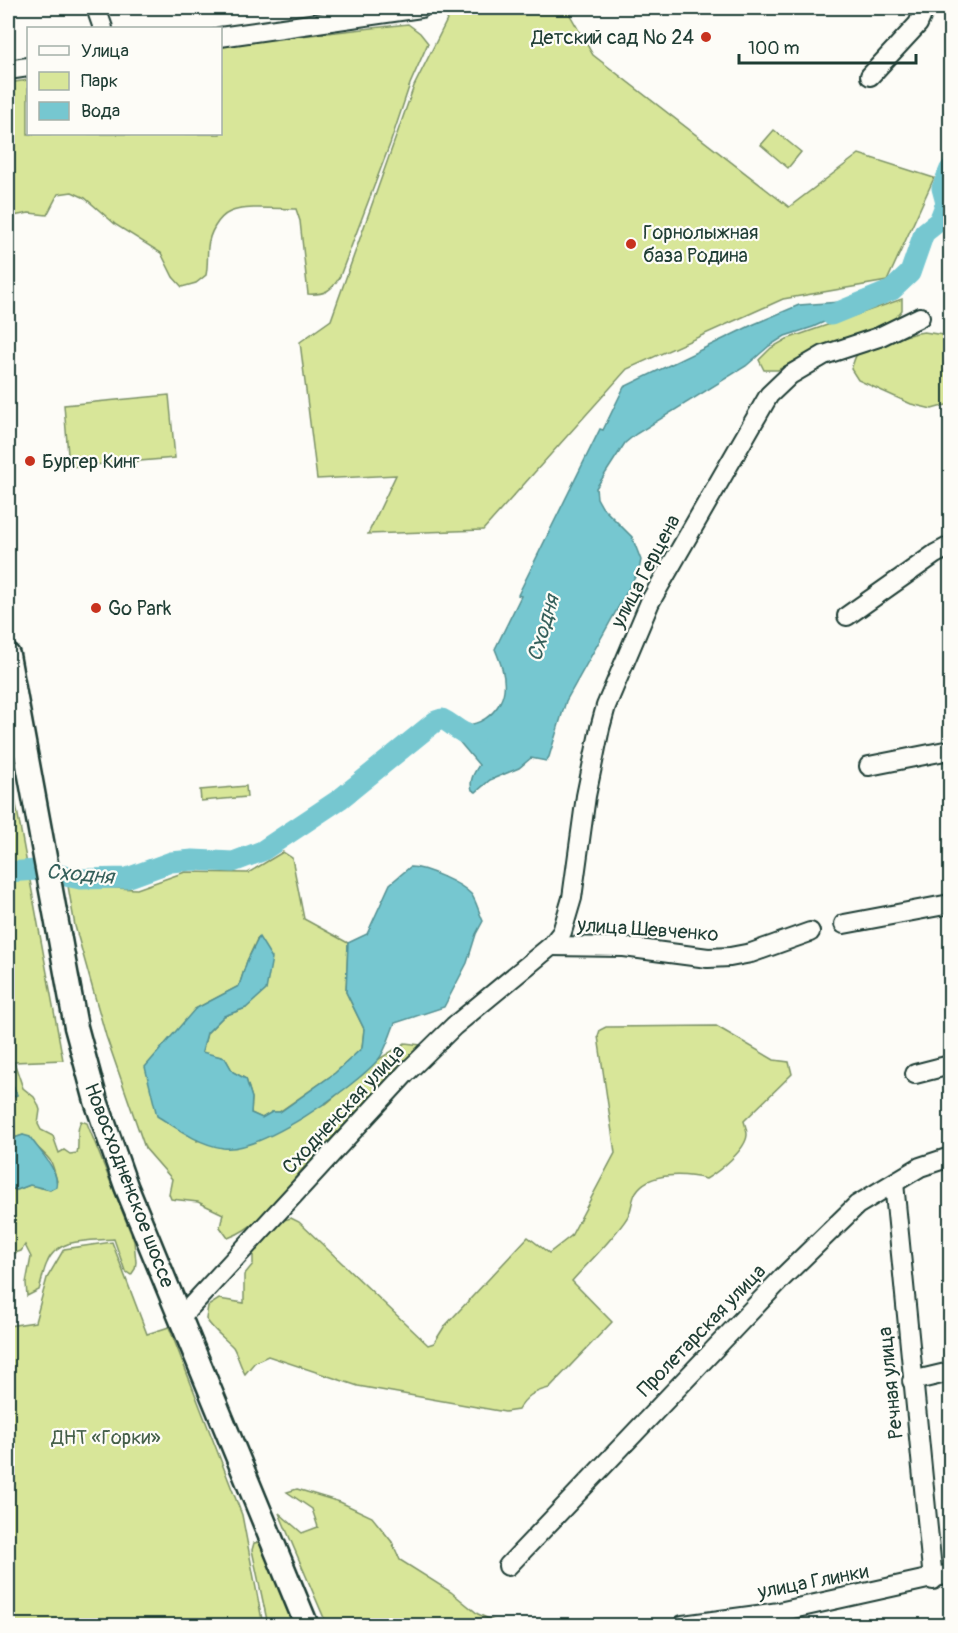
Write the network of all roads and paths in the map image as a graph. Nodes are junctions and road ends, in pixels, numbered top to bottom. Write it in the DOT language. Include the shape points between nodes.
graph roads {
  1 [pos="96,8"];
  2 [pos="421,8"];
  3 [pos="925,8"];
  4 [pos="103,27"];
  5 [pos="222,37"];
  6 [pos="27,67"];
  7 [pos="8,70"];
  8 [pos="870,76"];
  9 [pos="921,317"];
  10 [pos="951,546"];
  11 [pos="847,616"];
  12 [pos="8,654"];
  13 [pos="951,750"];
  14 [pos="869,766"];
  15 [pos="951,904"];
  16 [pos="844,924"];
  17 [pos="810,932"];
  18 [pos="551,946"];
  19 [pos="951,1065"];
  20 [pos="915,1074"];
  21 [pos="951,1157"];
  22 [pos="894,1183"];
  23 [pos="181,1317"];
  24 [pos="951,1372"];
  25 [pos="912,1381"];
  26 [pos="508,1566"];
  27 [pos="951,1574"];
  28 [pos="933,1580"];
  29 [pos="683,1625"];
  30 [pos="307,1626"];
  1 -- 4 [label="street"];
  2 -- 5 [label="street"];
  3 -- 8 [label="street" via="918,24"];
  6 -- 7 [label="street"];
  9 -- 18 [label="street, улица Герцена" via="879,337 824,355 790,375 769,395 650,602 606,706 586,796 572,898 561,932"];
  10 -- 11 [label="street"];
  12 -- 23 [label="main road, Новосходненское шоссе" via="76,1027 96,1101 126,1186"];
  13 -- 14 [label="street"];
  15 -- 16 [label="street"];
  17 -- 18 [label="street, улица Шевченко" via="730,957 708,958 624,947"];
  18 -- 23 [label="street, Сходненская улица" via="454,1026 406,1073"];
  19 -- 20 [label="street"];
  21 -- 22 [label="street, Пролетарская улица" via="920,1167"];
  22 -- 25 [label="street, Речная улица"];
  22 -- 26 [label="street, Пролетарская улица" via="857,1205 783,1277"];
  23 -- 30 [label="main road, Новосходненское шоссе"];
  24 -- 25 [label="street"];
  25 -- 28 [label="street, Речная улица"];
  27 -- 28 [label="street, улица Глинки"];
  28 -- 29 [label="street, улица Глинки" via="779,1612"];
}
